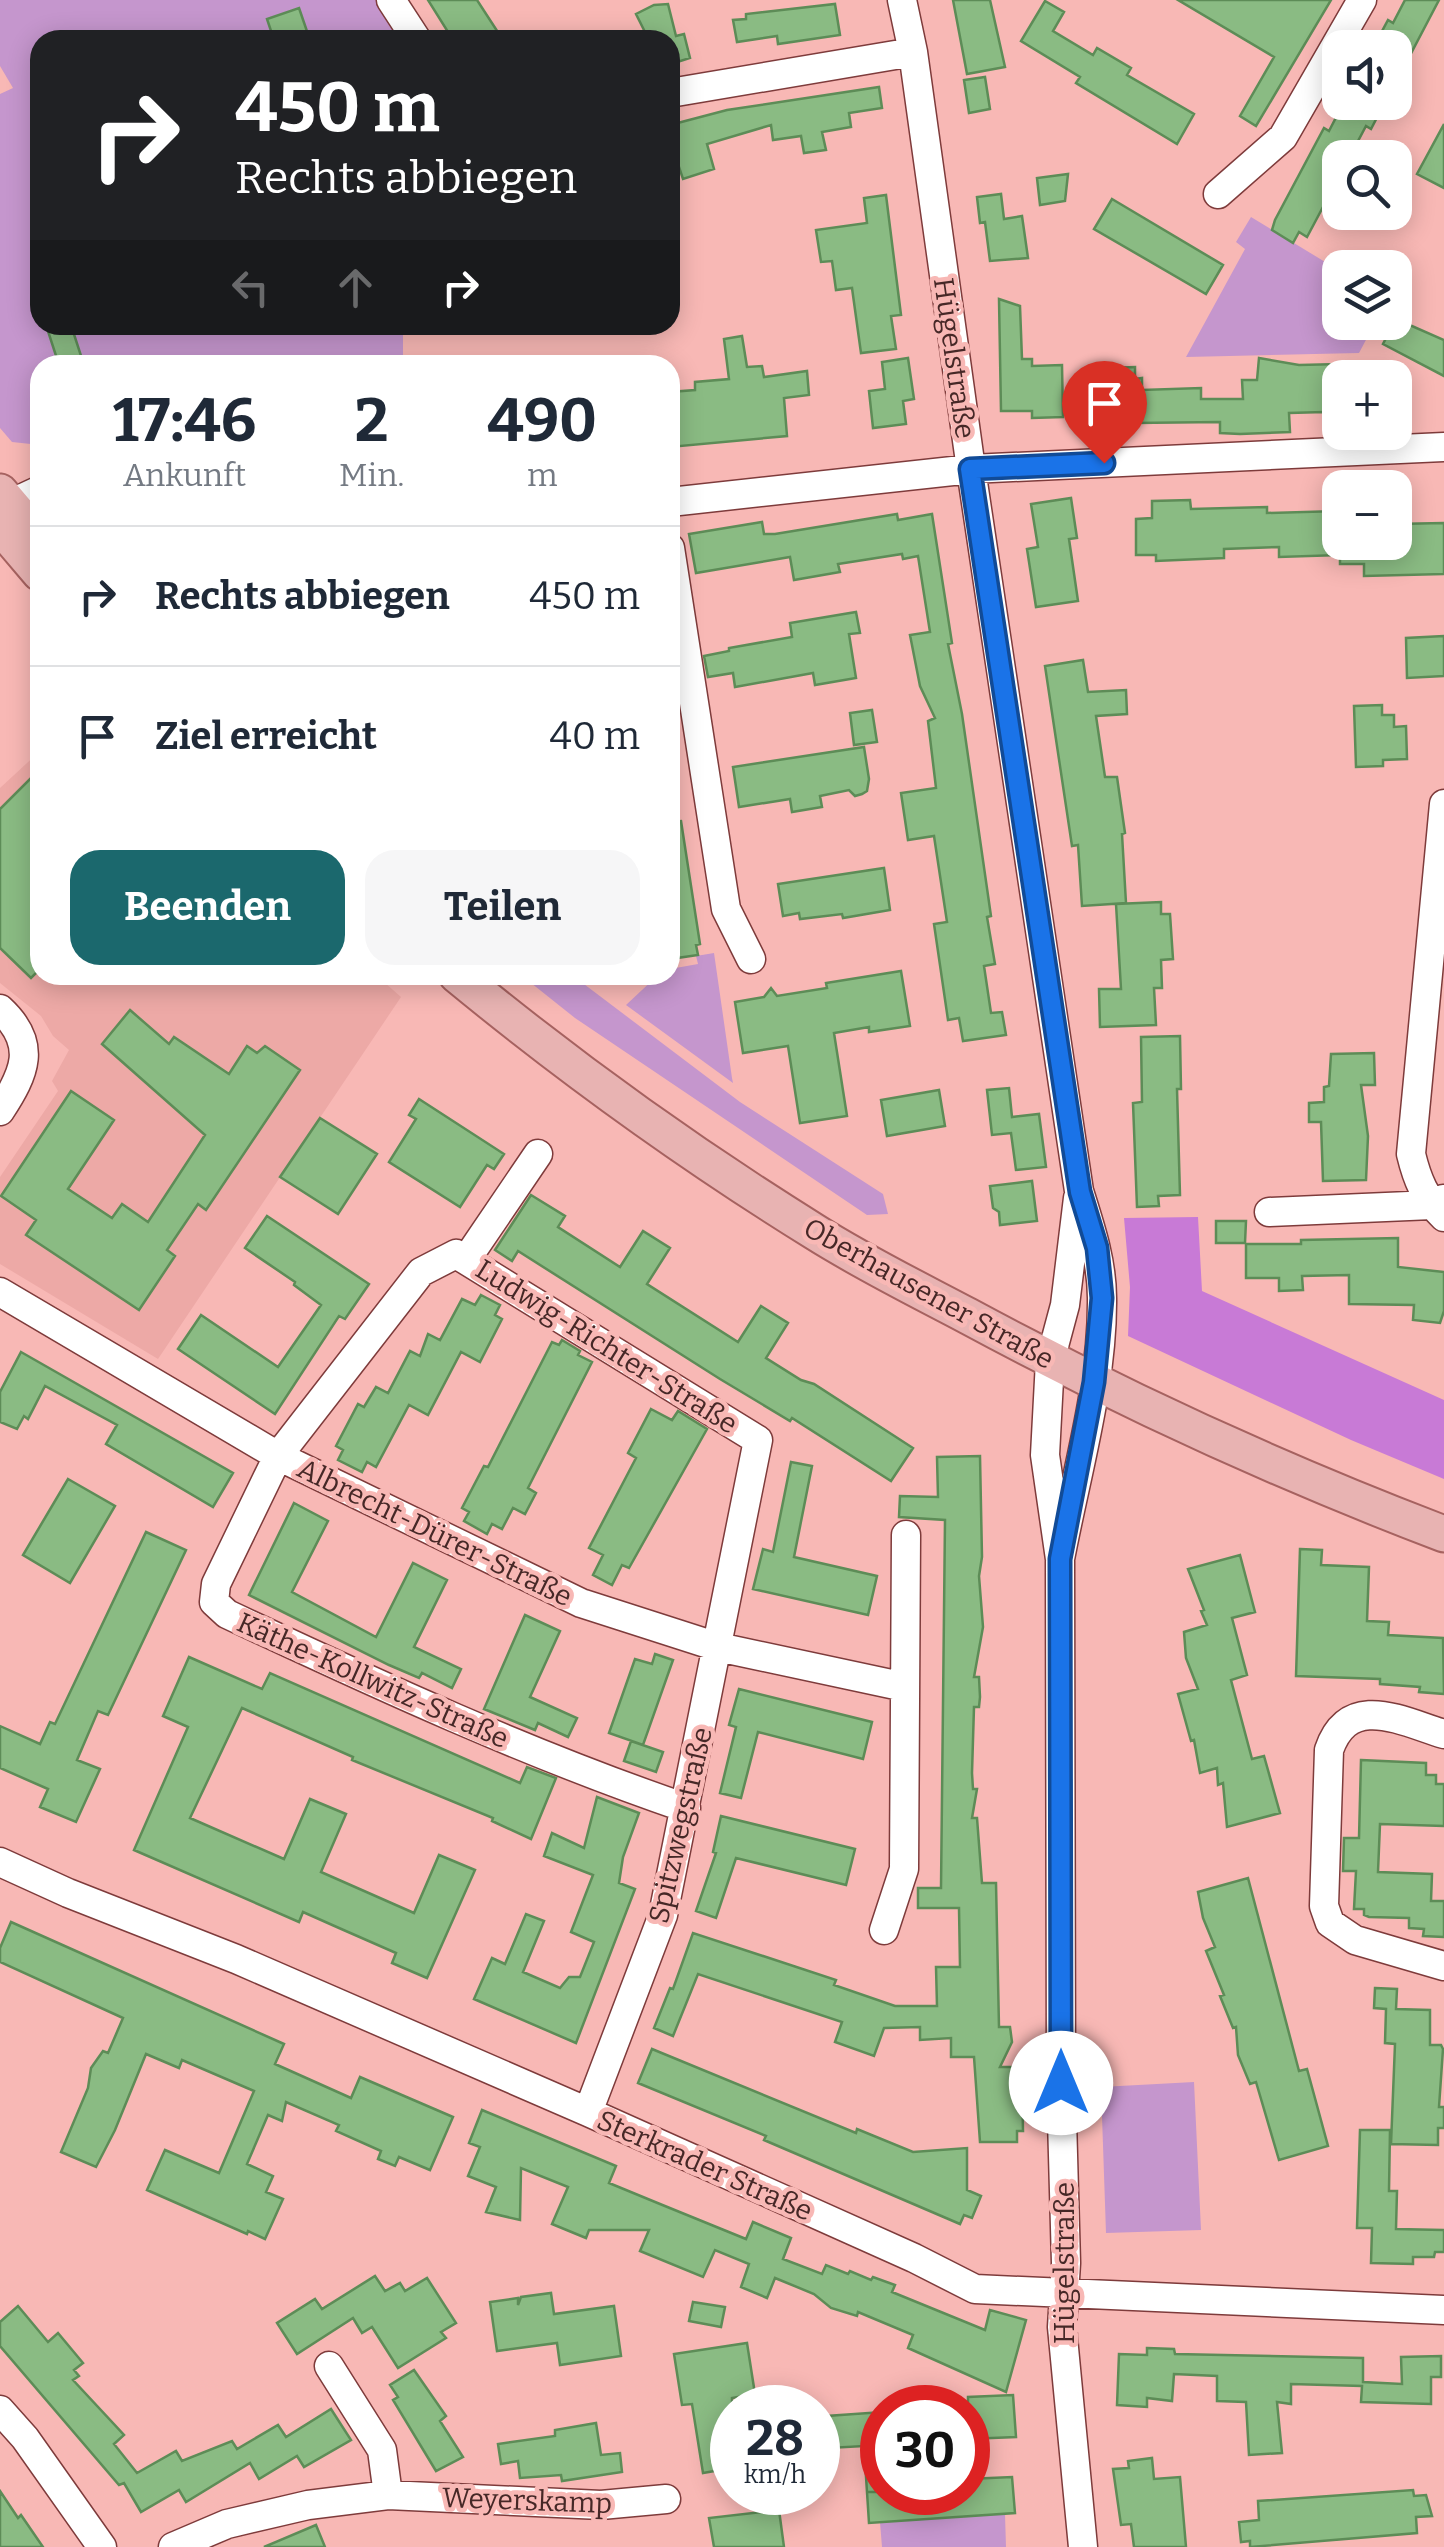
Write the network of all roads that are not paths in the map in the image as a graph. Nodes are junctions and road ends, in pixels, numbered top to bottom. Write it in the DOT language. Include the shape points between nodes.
graph roads {
  1 [pos="391,0"];
  2 [pos="902,0"];
  3 [pos="1362,0"];
  4 [pos="410,30"];
  5 [pos="913,52"];
  6 [pos="680,91"];
  7 [pos="1218,194"];
  8 [pos="1444,446"];
  9 [pos="970,469"];
  10 [pos="680,501"];
  11 [pos="13,503"];
  12 [pos="30,526"];
  13 [pos="30,548"];
  14 [pos="680,612"];
  15 [pos="1444,804"];
  16 [pos="1441,854"];
  17 [pos="751,959"];
  18 [pos="470,985"];
  19 [pos="1434,1007"];
  20 [pos="0,1009"];
  21 [pos="0,1111"];
  22 [pos="538,1154"];
  23 [pos="1080,1192"];
  24 [pos="1440,1207"];
  25 [pos="1269,1212"];
  26 [pos="466,1260"];
  27 [pos="0,1292"];
  28 [pos="1050,1360"];
  29 [pos="1094,1382"];
  30 [pos="278,1456"];
  31 [pos="1444,1534"];
  32 [pos="906,1535"];
  33 [pos="1060,1559"];
  34 [pos="718,1647"];
  35 [pos="904,1686"];
  36 [pos="1444,1734"];
  37 [pos="686,1808"];
  38 [pos="0,1862"];
  39 [pos="884,1930"];
  40 [pos="1444,1966"];
  41 [pos="588,2112"];
  42 [pos="1064,2292"];
  43 [pos="1444,2310"];
  44 [pos="329,2366"];
  45 [pos="0,2410"];
  46 [pos="388,2496"];
  47 [pos="666,2500"];
  48 [pos="102,2547"];
  49 [pos="173,2547"];
  50 [pos="1083,2547"];
  1 -- 4 [label="street"];
  2 -- 5 [label="street, Hügelstraße"];
  3 -- 7 [label="street" via="1283,137"];
  5 -- 6 [label="street"];
  5 -- 9 [label="street, Hügelstraße"];
  8 -- 9 [label="street"];
  9 -- 10 [label="street"];
  9 -- 23 [label="street, Hügelstraße"];
  11 -- 12 [label="main road"];
  11 -- 13 [label="main road"];
  14 -- 17 [label="street" via="726,909"];
  15 -- 16 [label="street"];
  16 -- 19 [label="street"];
  18 -- 28 [label="main road, Oberhausener Straße" via="524,1030 817,1234"];
  19 -- 24 [label="street" via="1411,1154 1417,1180"];
  20 -- 21 [label="street" via="16,1024 23,1065"];
  22 -- 26 [label="street"];
  23 -- 28 [label="street, Hügelstraße"];
  23 -- 29 [label="street, Hügelstraße" via="1097,1248 1102,1298"];
  24 -- 25 [label="street"];
  26 -- 30 [label="street, Ludwig-Richter-Straße" via="456,1254 421,1272"];
  26 -- 34 [label="street, Ludwig-Richter-Straße" via="758,1440"];
  27 -- 30 [label="street, Albrecht-Dürer-Straße"];
  28 -- 29 [label="main road, Oberhausener Straße"];
  28 -- 33 [label="street, Hügelstraße" via="1044,1455"];
  29 -- 31 [label="main road, Oberhausener Straße" via="1321,1487"];
  29 -- 33 [label="street, Hügelstraße"];
  30 -- 34 [label="street, Albrecht-Dürer-Straße" via="581,1604"];
  30 -- 37 [label="street, Käthe-Kollwitz-Straße" via="216,1584 214,1602 226,1614 574,1770"];
  32 -- 35 [label="street"];
  33 -- 42 [label="street, Hügelstraße"];
  34 -- 35 [label="street, Albrecht-Dürer-Straße"];
  34 -- 37 [label="street, Spitzwegstraße"];
  35 -- 39 [label="street" via="904,1868"];
  36 -- 40 [label="street" via="1377,1713 1352,1718 1335,1732 1324,1906 1330,1923 1355,1940"];
  37 -- 41 [label="street, Spitzwegstraße" via="663,1916"];
  38 -- 41 [label="street, Sterkrader Straße"];
  41 -- 42 [label="street, Sterkrader Straße" via="975,2289"];
  42 -- 43 [label="street, Sterkrader Straße"];
  42 -- 50 [label="street, Hügelstraße"];
  44 -- 46 [label="street" via="382,2450"];
  45 -- 48 [label="street"];
  46 -- 47 [label="street, Weyerskamp" via="601,2505"];
  46 -- 49 [label="street, Weyerskamp" via="227,2524"];
}
